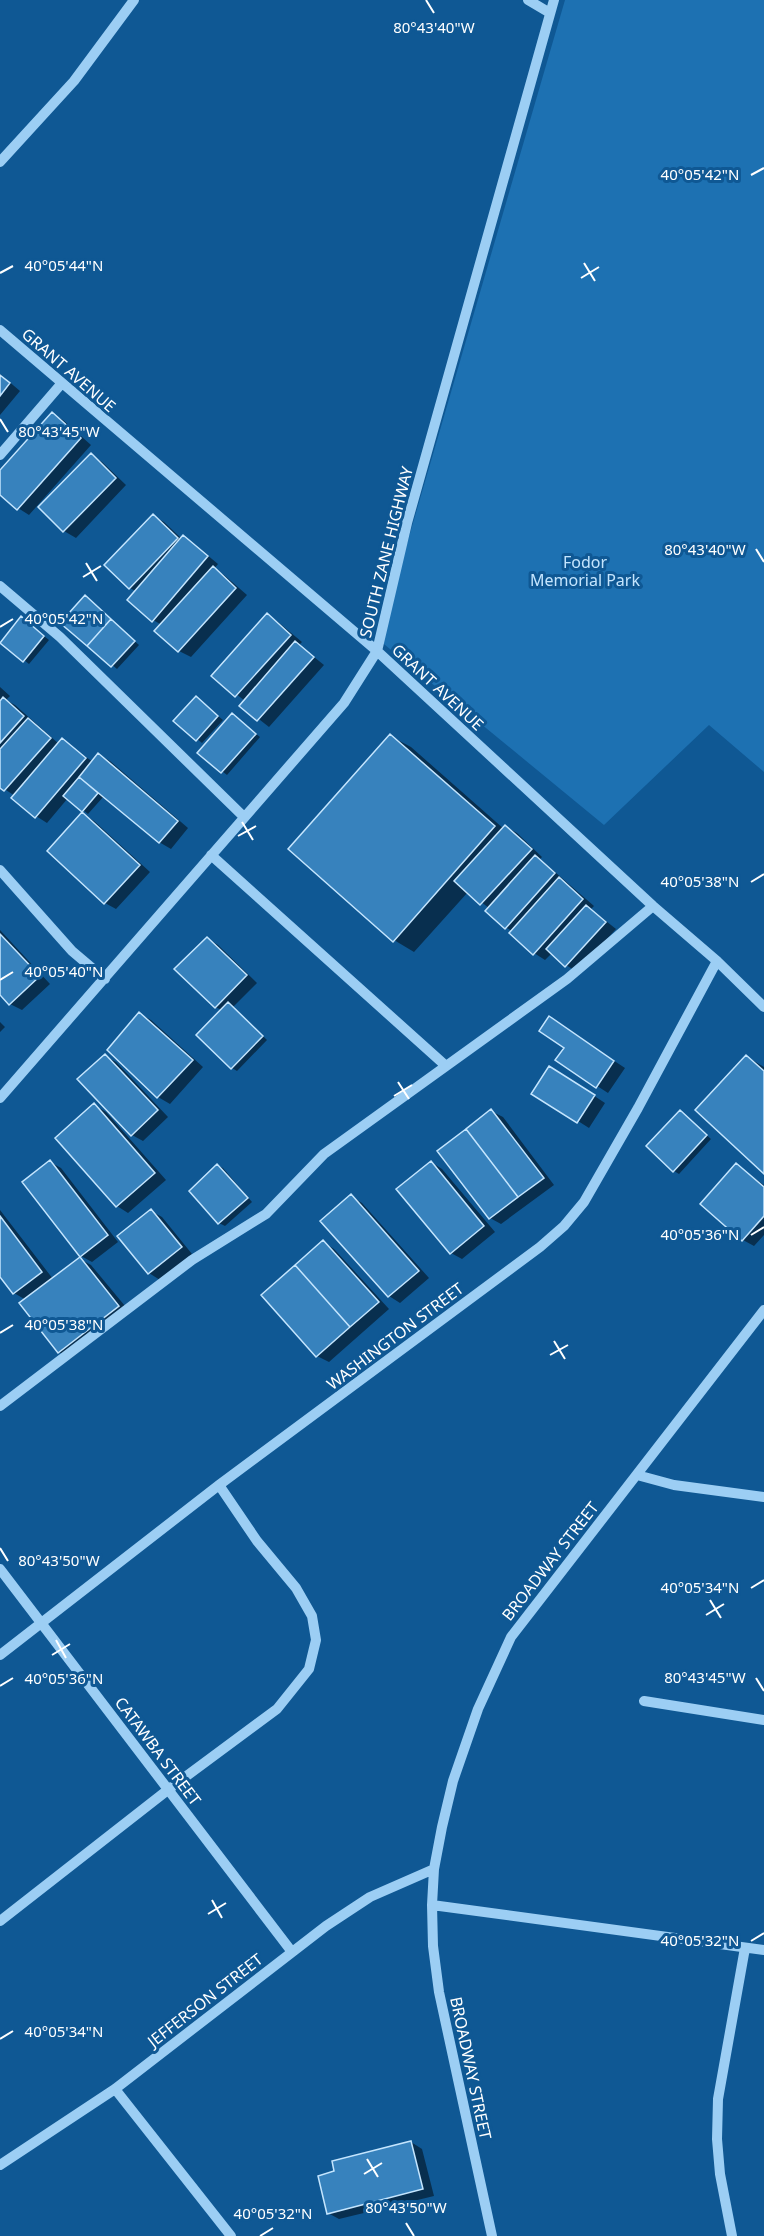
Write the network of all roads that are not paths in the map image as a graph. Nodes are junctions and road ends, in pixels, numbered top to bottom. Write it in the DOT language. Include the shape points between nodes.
graph roads {
  1 [pos="134,0"];
  2 [pos="528,0"];
  3 [pos="554,0"];
  4 [pos="550,13"];
  5 [pos="0,162"];
  6 [pos="0,330"];
  7 [pos="62,383"];
  8 [pos="0,455"];
  9 [pos="0,586"];
  10 [pos="377,651"];
  11 [pos="244,817"];
  12 [pos="211,855"];
  13 [pos="0,870"];
  14 [pos="654,906"];
  15 [pos="717,961"];
  16 [pos="105,980"];
  17 [pos="764,1007"];
  18 [pos="446,1066"];
  19 [pos="0,1098"];
  20 [pos="764,1310"];
  21 [pos="0,1406"];
  22 [pos="637,1474"];
  23 [pos="219,1485"];
  24 [pos="764,1497"];
  25 [pos="0,1569"];
  26 [pos="42,1622"];
  27 [pos="0,1655"];
  28 [pos="644,1701"];
  29 [pos="764,1720"];
  30 [pos="169,1789"];
  31 [pos="434,1869"];
  32 [pos="432,1905"];
  33 [pos="0,1922"];
  34 [pos="746,1948"];
  35 [pos="764,1950"];
  36 [pos="292,1952"];
  37 [pos="115,2089"];
  38 [pos="0,2165"];
  39 [pos="231,2236"];
  40 [pos="492,2236"];
  41 [pos="732,2236"];
  1 -- 5 [label="street" via="74,81"];
  2 -- 4 [label="street"];
  3 -- 4 [label="street, SOUTH ZANE HIGHWAY"];
  4 -- 10 [label="street, SOUTH ZANE HIGHWAY" via="407,523"];
  6 -- 7 [label="street, GRANT AVENUE"];
  7 -- 8 [label="street"];
  7 -- 10 [label="street, GRANT AVENUE"];
  9 -- 11 [label="street" via="60,637"];
  10 -- 11 [label="street, SOUTH ZANE HIGHWAY" via="344,702"];
  10 -- 14 [label="street, GRANT AVENUE"];
  11 -- 12 [label="street, SOUTH ZANE HIGHWAY"];
  12 -- 16 [label="street, SOUTH ZANE HIGHWAY"];
  12 -- 18 [label="street"];
  13 -- 16 [label="street" via="72,951"];
  14 -- 15 [label="street, GRANT AVENUE"];
  14 -- 18 [label="street" via="567,980"];
  15 -- 17 [label="street, GRANT AVENUE"];
  15 -- 23 [label="street, WASHINGTON STREET" via="584,1202 564,1226"];
  16 -- 19 [label="street, SOUTH ZANE HIGHWAY"];
  18 -- 21 [label="street" via="324,1154 266,1214 192,1260"];
  20 -- 22 [label="street, BROADWAY STREET"];
  22 -- 24 [label="street" via="674,1485"];
  22 -- 31 [label="street, BROADWAY STREET" via="522,1620 496,1665 453,1781"];
  23 -- 26 [label="street, WASHINGTON STREET"];
  23 -- 30 [label="street" via="257,1541 296,1588 312,1616 316,1640 309,1669 277,1709"];
  25 -- 26 [label="street, CATAWBA STREET"];
  26 -- 27 [label="street, WASHINGTON STREET"];
  26 -- 30 [label="street, CATAWBA STREET"];
  28 -- 29 [label="street"];
  30 -- 33 [label="street"];
  30 -- 36 [label="street, CATAWBA STREET"];
  31 -- 32 [label="street, BROADWAY STREET"];
  31 -- 36 [label="street, JEFFERSON STREET" via="370,1897"];
  32 -- 34 [label="street"];
  32 -- 40 [label="street, BROADWAY STREET" via="439,1992"];
  34 -- 35 [label="street"];
  34 -- 41 [label="street" via="718,2099 720,2174"];
  36 -- 37 [label="street, JEFFERSON STREET"];
  37 -- 38 [label="street, JEFFERSON STREET"];
  37 -- 39 [label="street"];
}
